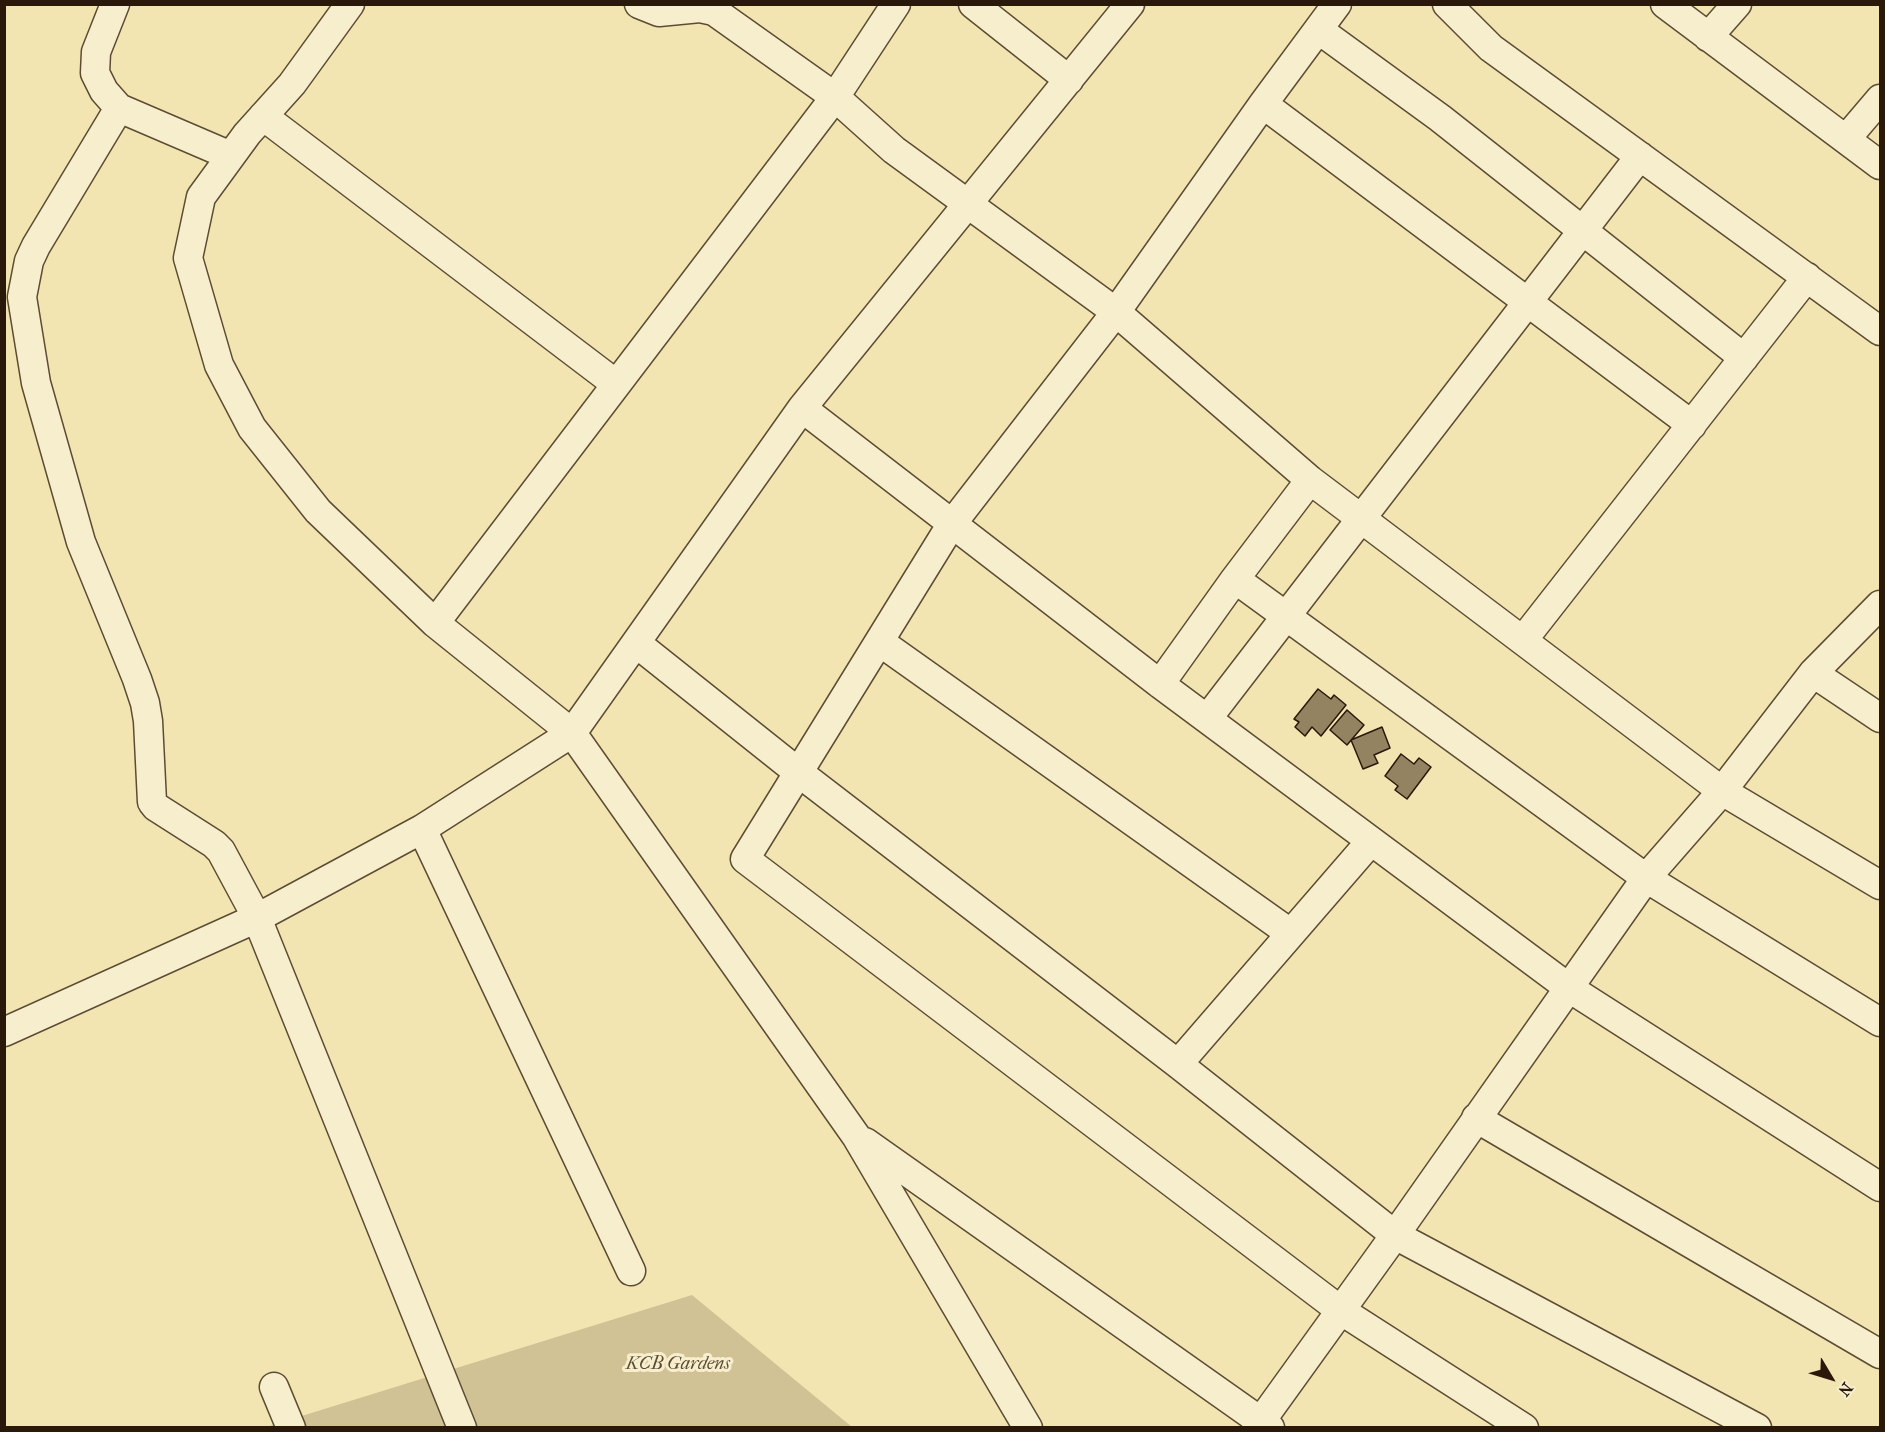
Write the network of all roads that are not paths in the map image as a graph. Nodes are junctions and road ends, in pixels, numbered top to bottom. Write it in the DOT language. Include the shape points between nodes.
graph roads {
  1 [pos="116,4"];
  2 [pos="350,4"];
  3 [pos="639,4"];
  4 [pos="896,4"];
  5 [pos="973,4"];
  6 [pos="1130,4"];
  7 [pos="1337,4"];
  8 [pos="1447,4"];
  9 [pos="1665,4"];
  10 [pos="1737,4"];
  11 [pos="1319,30"];
  12 [pos="1708,37"];
  13 [pos="1069,80"];
  14 [pos="835,97"];
  15 [pos="1881,99"];
  16 [pos="1263,104"];
  17 [pos="119,108"];
  18 [pos="263,116"];
  19 [pos="1846,139"];
  20 [pos="231,156"];
  21 [pos="1640,156"];
  22 [pos="1881,165"];
  23 [pos="969,204"];
  24 [pos="1582,231"];
  25 [pos="1807,277"];
  26 [pos="1527,301"];
  27 [pos="1116,312"];
  28 [pos="1881,331"];
  29 [pos="1744,358"];
  30 [pos="616,384"];
  31 [pos="802,408"];
  32 [pos="1692,425"];
  33 [pos="1310,480"];
  34 [pos="1360,518"];
  35 [pos="951,525"];
  36 [pos="1235,579"];
  37 [pos="1880,607"];
  38 [pos="1286,616"];
  39 [pos="435,623"];
  40 [pos="1523,640"];
  41 [pos="880,642"];
  42 [pos="636,643"];
  43 [pos="1813,673"];
  44 [pos="1160,684"];
  45 [pos="1881,718"];
  46 [pos="1207,719"];
  47 [pos="572,733"];
  48 [pos="798,772"];
  49 [pos="1722,791"];
  50 [pos="422,829"];
  51 [pos="1371,841"];
  52 [pos="1646,878"];
  53 [pos="1881,885"];
  54 [pos="257,918"];
  55 [pos="1290,933"];
  56 [pos="1569,988"];
  57 [pos="1881,1022"];
  58 [pos="4,1032"];
  59 [pos="1178,1064"];
  60 [pos="1476,1118"];
  61 [pos="856,1136"];
  62 [pos="1881,1187"];
  63 [pos="1395,1235"];
  64 [pos="631,1271"];
  65 [pos="1340,1310"];
  66 [pos="1881,1354"];
  67 [pos="274,1387"];
  68 [pos="1262,1425"];
  69 [pos="291,1428"];
  70 [pos="462,1428"];
  71 [pos="1028,1428"];
  72 [pos="1524,1428"];
  73 [pos="1757,1428"];
  1 -- 17 [label="street" via="96,52 95,73"];
  2 -- 18 [label="street"];
  3 -- 14 [label="street" via="659,12 700,8 714,11"];
  4 -- 14 [label="street"];
  5 -- 13 [label="street"];
  6 -- 13 [label="street"];
  7 -- 11 [label="street"];
  8 -- 21 [label="street" via="1491,48"];
  9 -- 12 [label="street"];
  10 -- 12 [label="street"];
  11 -- 16 [label="street"];
  11 -- 24 [label="street" via="1440,118"];
  12 -- 19 [label="street"];
  13 -- 23 [label="street"];
  14 -- 23 [label="street" via="894,150"];
  14 -- 30 [label="street"];
  15 -- 19 [label="street"];
  16 -- 26 [label="street"];
  16 -- 27 [label="street"];
  17 -- 20 [label="street"];
  17 -- 54 [label="street" via="29,261 22,297 36,383 81,542 145,703 152,802 214,844"];
  18 -- 20 [label="street"];
  18 -- 30 [label="street"];
  19 -- 22 [label="street"];
  20 -- 39 [label="street" via="201,197 188,258 219,364 252,428 318,511"];
  21 -- 24 [label="street"];
  21 -- 25 [label="street"];
  23 -- 27 [label="street"];
  23 -- 31 [label="street"];
  24 -- 26 [label="street"];
  24 -- 29 [label="street"];
  25 -- 28 [label="street"];
  25 -- 29 [label="street"];
  26 -- 32 [label="street"];
  26 -- 34 [label="street"];
  27 -- 33 [label="street"];
  27 -- 35 [label="street"];
  29 -- 32 [label="street"];
  30 -- 39 [label="street"];
  31 -- 35 [label="street"];
  31 -- 42 [label="street"];
  32 -- 40 [label="street"];
  33 -- 34 [label="street"];
  33 -- 36 [label="street"];
  34 -- 38 [label="street"];
  34 -- 40 [label="street"];
  35 -- 41 [label="street"];
  35 -- 44 [label="street"];
  36 -- 38 [label="street"];
  36 -- 44 [label="street"];
  37 -- 43 [label="street"];
  38 -- 46 [label="street"];
  38 -- 52 [label="street"];
  39 -- 47 [label="street"];
  40 -- 49 [label="street"];
  41 -- 48 [label="street"];
  41 -- 55 [label="street"];
  42 -- 47 [label="street"];
  42 -- 48 [label="street"];
  43 -- 45 [label="street"];
  43 -- 49 [label="street"];
  44 -- 46 [label="street"];
  46 -- 51 [label="street"];
  47 -- 50 [label="street"];
  47 -- 61 [label="street"];
  48 -- 59 [label="street"];
  48 -- 65 [label="street" via="746,860"];
  49 -- 52 [label="street"];
  49 -- 53 [label="street"];
  50 -- 54 [label="street"];
  50 -- 64 [label="street"];
  51 -- 55 [label="street"];
  51 -- 56 [label="street"];
  52 -- 56 [label="street"];
  52 -- 57 [label="street"];
  54 -- 58 [label="street"];
  54 -- 70 [label="street"];
  55 -- 59 [label="street"];
  56 -- 60 [label="street"];
  56 -- 62 [label="street"];
  59 -- 63 [label="street"];
  60 -- 63 [label="street"];
  60 -- 66 [label="street"];
  61 -- 68 [label="street"];
  61 -- 71 [label="street"];
  63 -- 65 [label="street"];
  63 -- 73 [label="street"];
  65 -- 68 [label="street"];
  65 -- 72 [label="street"];
  67 -- 69 [label="street"];
}
